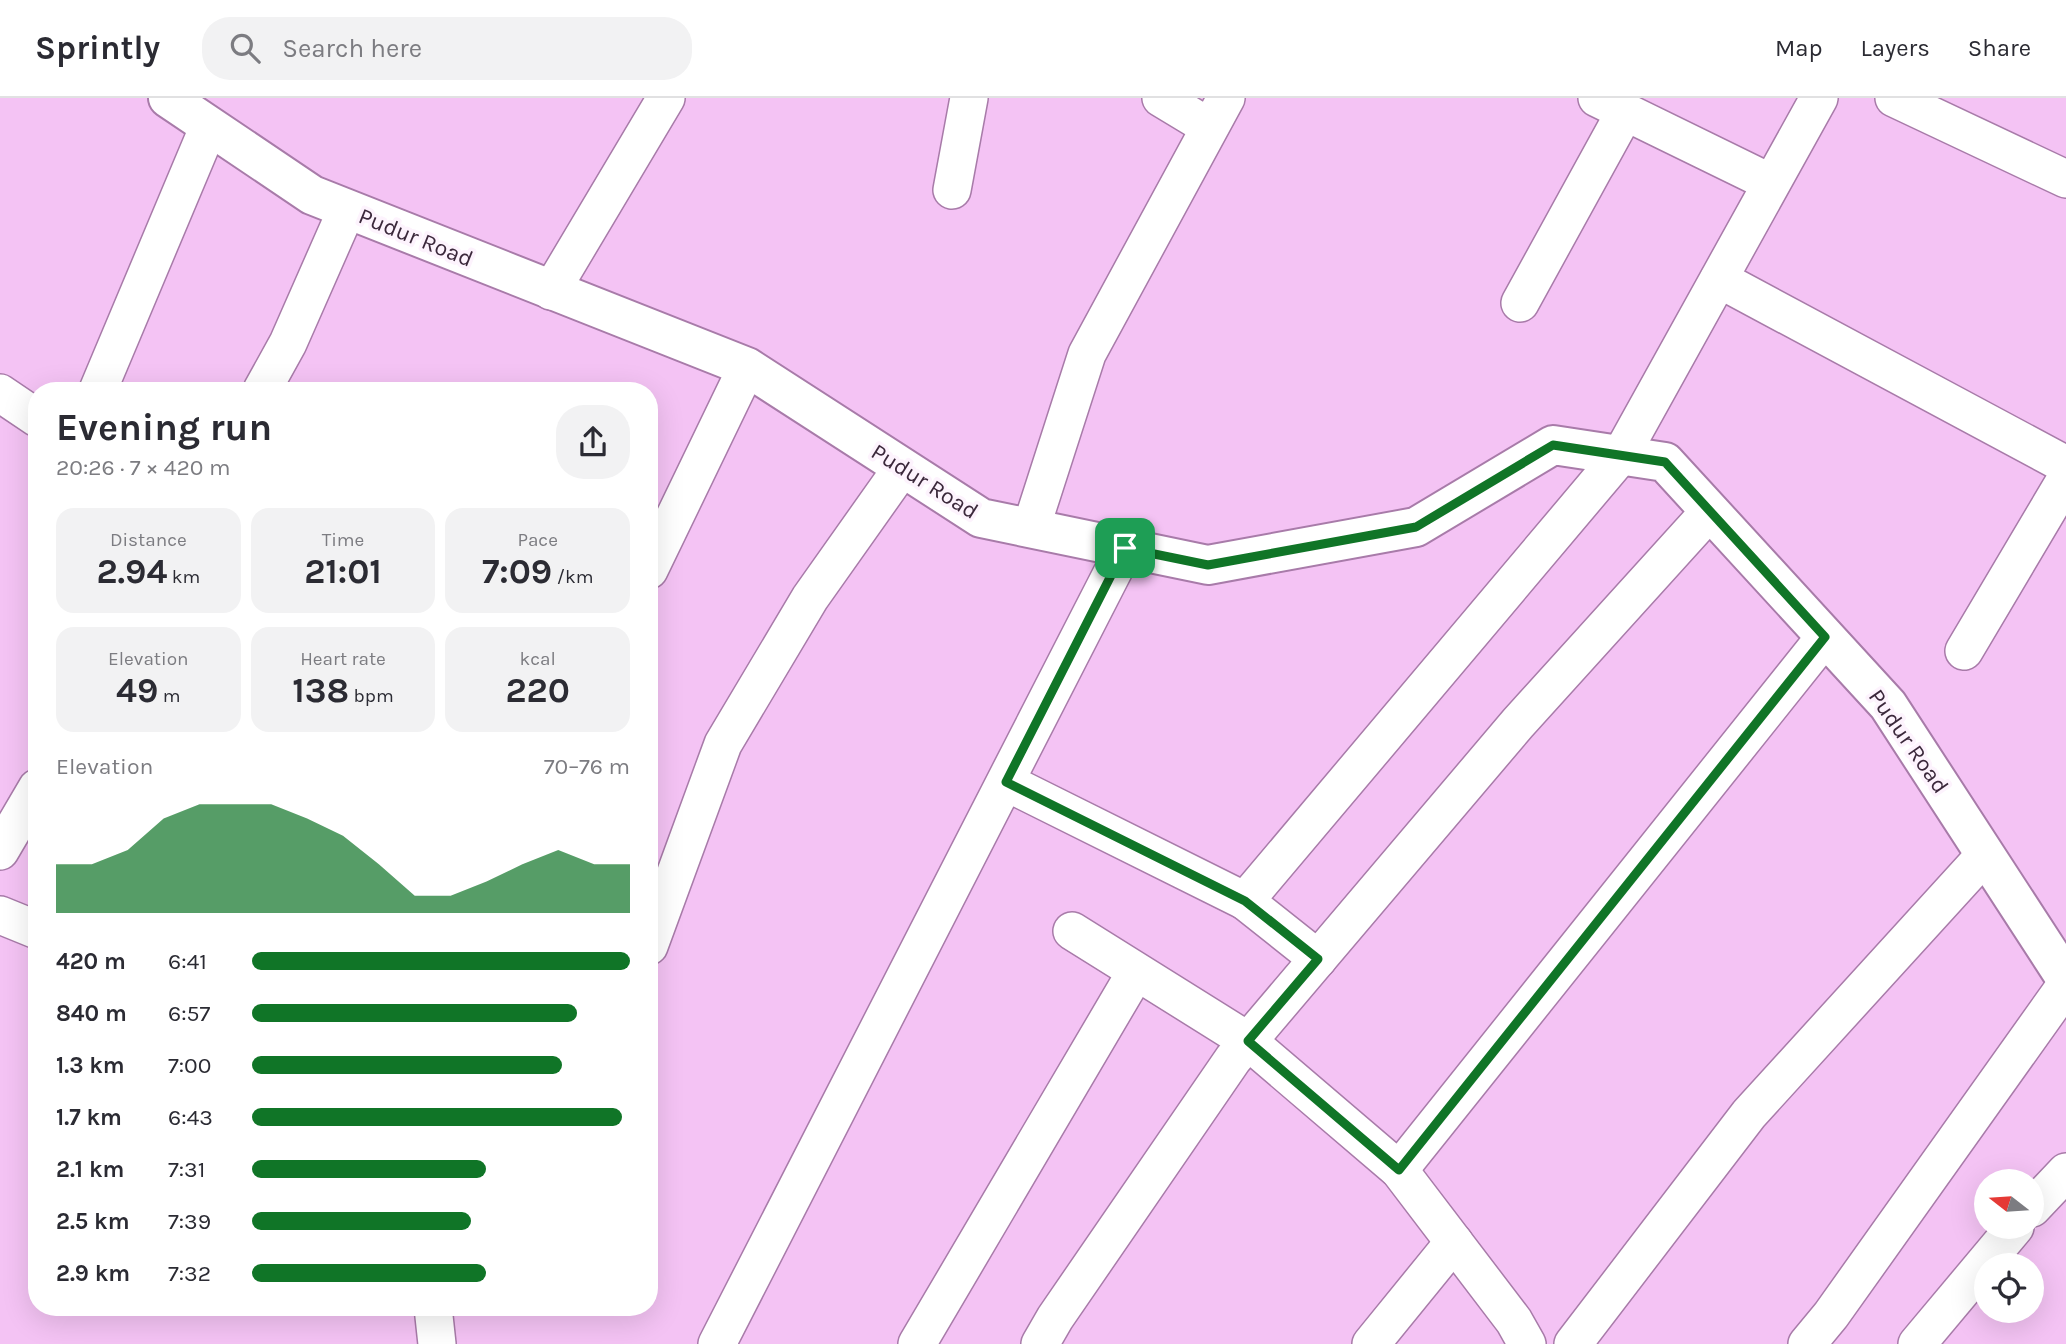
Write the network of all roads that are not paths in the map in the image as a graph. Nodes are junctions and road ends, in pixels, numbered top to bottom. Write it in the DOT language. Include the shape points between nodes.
graph roads {
  1 [pos="168,98"];
  2 [pos="666,98"];
  3 [pos="970,98"];
  4 [pos="1161,98"];
  5 [pos="1819,98"];
  6 [pos="1894,98"];
  7 [pos="1611,105"];
  8 [pos="1218,113"];
  9 [pos="209,126"];
  10 [pos="2066,179"];
  11 [pos="1771,183"];
  12 [pos="952,190"];
  13 [pos="347,209"];
  14 [pos="1718,279"];
  15 [pos="551,291"];
  16 [pos="1520,303"];
  17 [pos="747,367"];
  18 [pos="101,382"];
  19 [pos="266,382"];
  20 [pos="0,393"];
  21 [pos="28,412"];
  22 [pos="1621,455"];
  23 [pos="2066,466"];
  24 [pos="902,468"];
  25 [pos="2066,479"];
  26 [pos="1710,511"];
  27 [pos="1031,528"];
  28 [pos="1125,548"];
  29 [pos="658,551"];
  30 [pos="1825,637"];
  31 [pos="1964,651"];
  32 [pos="1006,782"];
  33 [pos="28,803"];
  34 [pos="0,851"];
  35 [pos="1985,855"];
  36 [pos="1245,901"];
  37 [pos="0,915"];
  38 [pos="658,921"];
  39 [pos="28,926"];
  40 [pos="1072,931"];
  41 [pos="1318,959"];
  42 [pos="1136,972"];
  43 [pos="2066,979"];
  44 [pos="2066,985"];
  45 [pos="1248,1041"];
  46 [pos="1399,1170"];
  47 [pos="2066,1171"];
  48 [pos="2044,1195"];
  49 [pos="2005,1239"];
  50 [pos="1454,1242"];
  51 [pos="434,1316"];
  52 [pos="437,1344"];
  53 [pos="718,1344"];
  54 [pos="917,1344"];
  55 [pos="1040,1344"];
  56 [pos="1371,1344"];
  57 [pos="1527,1344"];
  58 [pos="1573,1344"];
  59 [pos="1807,1344"];
  60 [pos="1917,1344"];
  1 -- 9 [label="street, Pudur Road"];
  2 -- 15 [label="street"];
  3 -- 12 [label="street"];
  4 -- 8 [label="street"];
  5 -- 11 [label="street"];
  6 -- 10 [label="street"];
  7 -- 11 [label="street"];
  7 -- 16 [label="street"];
  8 -- 27 [label="street" via="1087,354"];
  9 -- 13 [label="street, Pudur Road" via="312,195"];
  9 -- 18 [label="street"];
  11 -- 14 [label="street"];
  13 -- 15 [label="street, Pudur Road"];
  13 -- 19 [label="street"];
  14 -- 22 [label="street"];
  14 -- 23 [label="street"];
  15 -- 17 [label="street, Pudur Road"];
  17 -- 24 [label="street, Pudur Road"];
  17 -- 29 [label="street"];
  20 -- 21 [label="street"];
  22 -- 26 [label="street, Pudur Road" via="1665,462"];
  22 -- 28 [label="street, Pudur Road" via="1553,445 1416,527 1403,530 1208,565"];
  22 -- 36 [label="street"];
  24 -- 27 [label="street, Pudur Road" via="981,518"];
  24 -- 38 [label="street" via="810,598 723,744"];
  25 -- 31 [label="street"];
  26 -- 30 [label="street, Pudur Road"];
  26 -- 41 [label="street" via="1518,723"];
  27 -- 28 [label="street, Pudur Road"];
  28 -- 32 [label="street"];
  30 -- 35 [label="street, Pudur Road" via="1888,705"];
  30 -- 46 [label="street"];
  32 -- 36 [label="street"];
  32 -- 53 [label="street"];
  33 -- 34 [label="street"];
  35 -- 43 [label="street, Pudur Road"];
  35 -- 58 [label="street" via="1749,1114"];
  36 -- 41 [label="street"];
  37 -- 39 [label="street"];
  40 -- 42 [label="street"];
  41 -- 45 [label="street"];
  42 -- 45 [label="street"];
  42 -- 54 [label="street"];
  44 -- 59 [label="street"];
  45 -- 46 [label="street"];
  45 -- 55 [label="street"];
  46 -- 50 [label="street"];
  47 -- 48 [label="street"];
  49 -- 60 [label="street"];
  50 -- 56 [label="street"];
  50 -- 57 [label="street"];
  51 -- 52 [label="street"];
}
